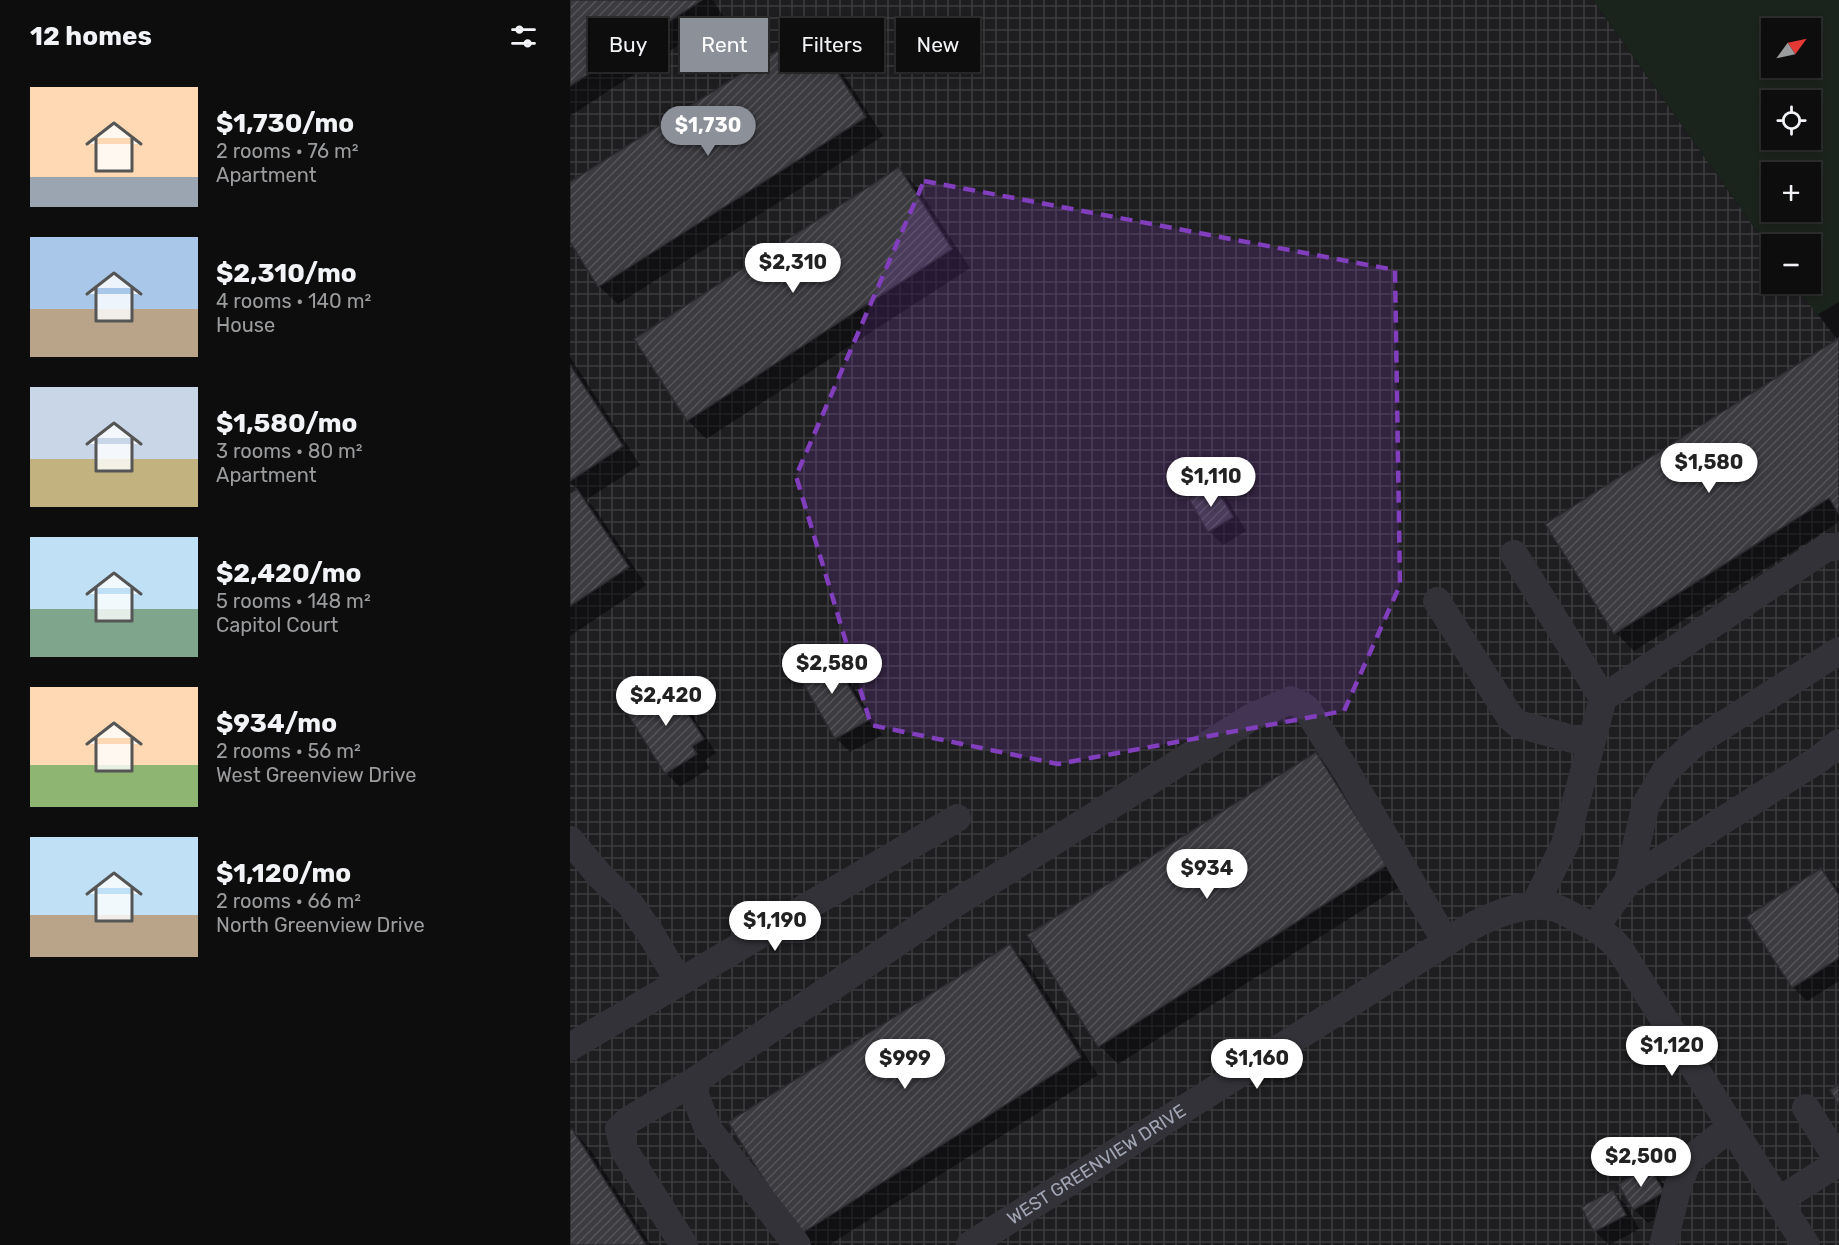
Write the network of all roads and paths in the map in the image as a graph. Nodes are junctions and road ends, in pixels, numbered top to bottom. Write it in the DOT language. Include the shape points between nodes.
graph roads {
  1 [pos="1839,546"];
  2 [pos="1514,554"];
  3 [pos="1437,601"];
  4 [pos="1839,651"];
  5 [pos="1603,698"];
  6 [pos="1839,743"];
  7 [pos="1591,744"];
  8 [pos="957,818"];
  9 [pos="570,840"];
  10 [pos="1628,881"];
  11 [pos="1534,906"];
  12 [pos="1595,927"];
  13 [pos="1446,942"];
  14 [pos="679,982"];
  15 [pos="570,1047"];
  16 [pos="696,1080"];
  17 [pos="1806,1108"];
  18 [pos="1731,1127"];
  19 [pos="1778,1201"];
  20 [pos="684,1245"];
  21 [pos="797,1245"];
  22 [pos="970,1245"];
  23 [pos="1663,1245"];
  24 [pos="1806,1245"];
  1 -- 5 [label="street" via="1826,548"];
  2 -- 5 [label="street"];
  3 -- 7 [label="street" via="1510,717 1518,724"];
  4 -- 10 [label="street" via="1695,743 1665,770 1646,804"];
  5 -- 7 [label="street"];
  6 -- 10 [label="street"];
  7 -- 11 [label="street" via="1565,844"];
  8 -- 14 [label="street"];
  9 -- 14 [label="street" via="630,904"];
  10 -- 12 [label="street"];
  11 -- 12 [label="street" via="1556,908"];
  11 -- 13 [label="street, WEST GREENVIEW DRIVE" via="1485,919"];
  12 -- 18 [label="street" via="1619,948"];
  13 -- 16 [label="street" via="1306,708 1291,700 1250,718 948,908"];
  13 -- 22 [label="street, WEST GREENVIEW DRIVE"];
  14 -- 15 [label="street"];
  16 -- 20 [label="street" via="620,1129 624,1150"];
  16 -- 21 [label="street" via="695,1095 708,1129"];
  17 -- 19 [label="street" via="1839,1162"];
  18 -- 19 [label="street"];
  18 -- 23 [label="street" via="1688,1161"];
  19 -- 24 [label="street"];
}
